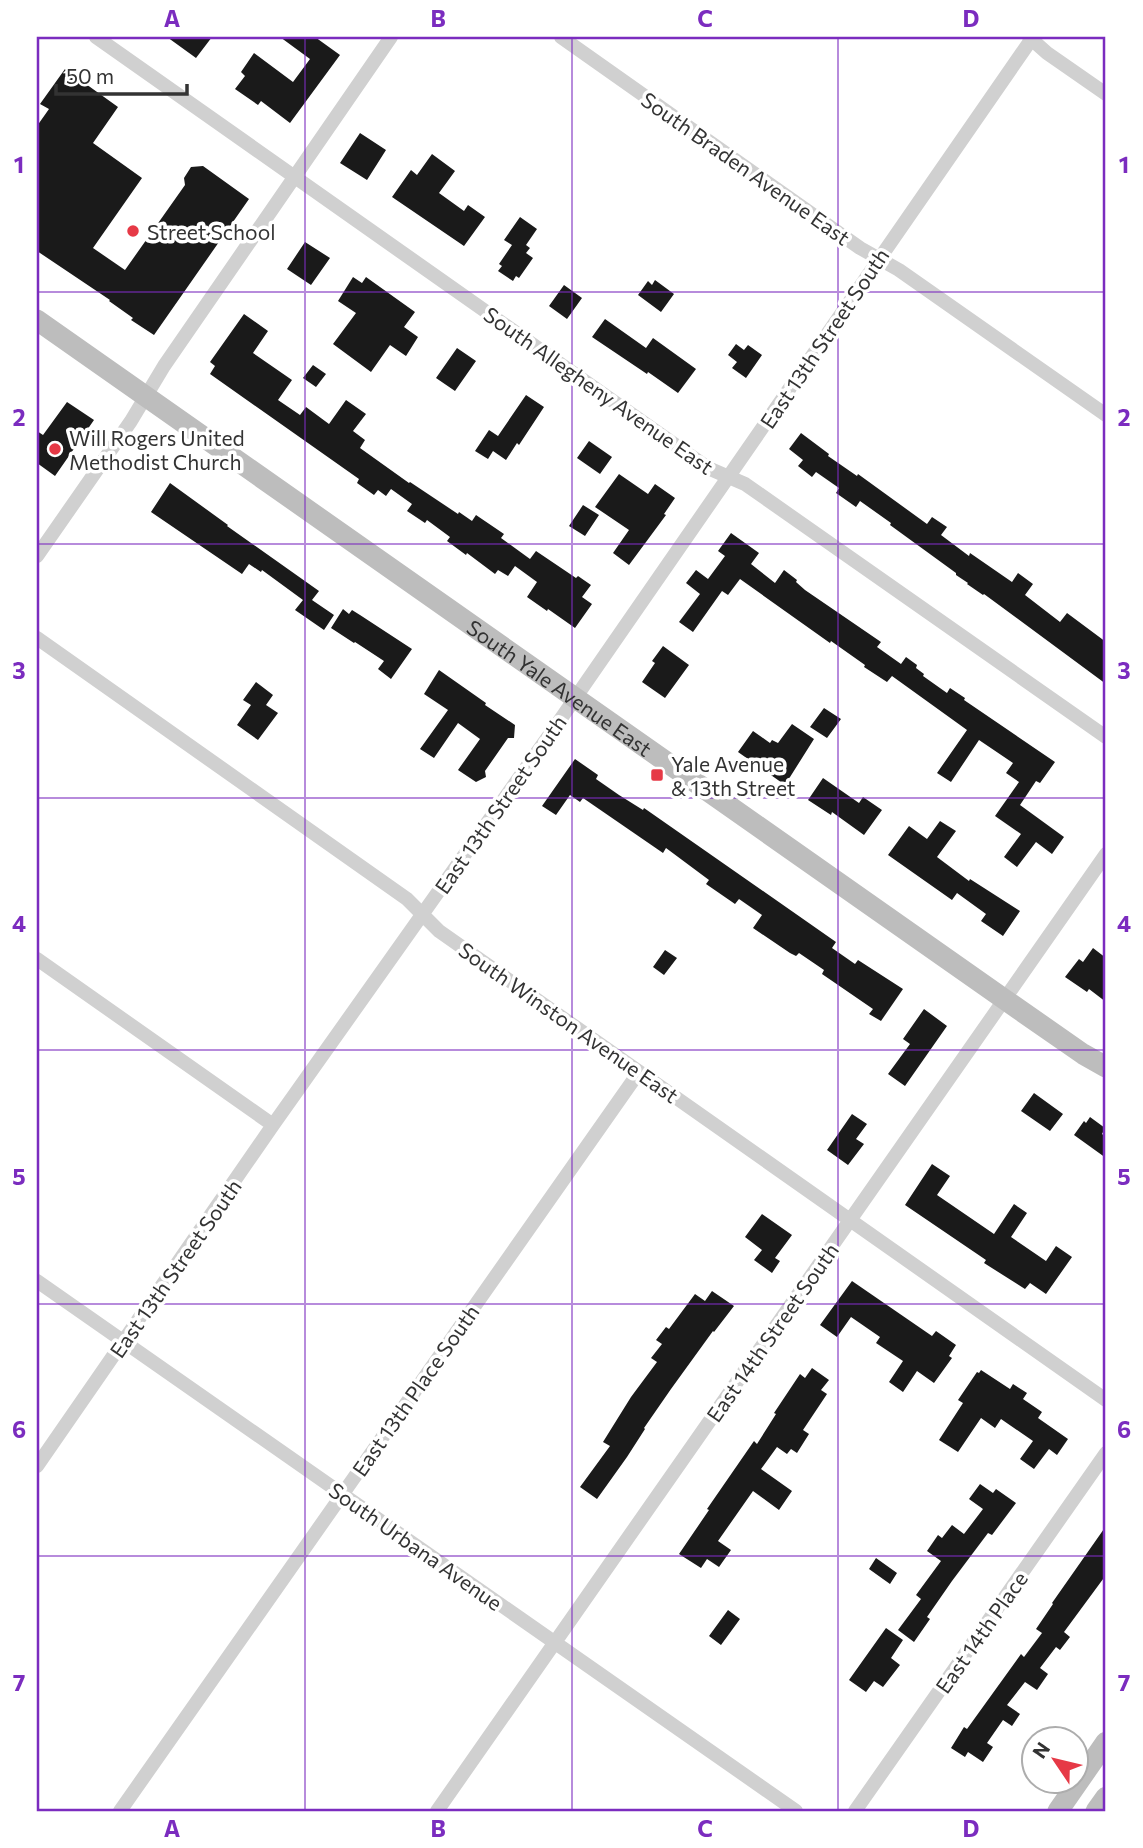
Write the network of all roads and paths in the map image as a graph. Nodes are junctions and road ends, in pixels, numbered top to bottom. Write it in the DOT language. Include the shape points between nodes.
graph roads {
  1 [pos="96,37"];
  2 [pos="391,37"];
  3 [pos="561,37"];
  4 [pos="1031,37"];
  5 [pos="1106,94"];
  6 [pos="294,177"];
  7 [pos="878,258"];
  8 [pos="37,320"];
  9 [pos="145,396"];
  10 [pos="1106,415"];
  11 [pos="728,477"];
  12 [pos="37,556"];
  13 [pos="37,638"];
  14 [pos="575,697"];
  15 [pos="1106,737"];
  16 [pos="1106,854"];
  17 [pos="423,915"];
  18 [pos="37,960"];
  19 [pos="1004,999"];
  20 [pos="1083,1054"];
  21 [pos="1106,1067"];
  22 [pos="639,1072"];
  23 [pos="1106,1074"];
  24 [pos="273,1125"];
  25 [pos="850,1219"];
  26 [pos="37,1281"];
  27 [pos="124,1342"];
  28 [pos="1106,1400"];
  29 [pos="1106,1453"];
  30 [pos="37,1466"];
  31 [pos="342,1494"];
  32 [pos="556,1643"];
  33 [pos="1106,1742"];
  34 [pos="1106,1797"];
  35 [pos="120,1811"];
  36 [pos="437,1811"];
  37 [pos="796,1811"];
  38 [pos="855,1811"];
  39 [pos="1058,1811"];
  40 [pos="1096,1811"];
  1 -- 6 [label="street, South Allegheny Avenue East"];
  2 -- 6 [label="street"];
  3 -- 7 [label="street, South Braden Avenue East"];
  4 -- 5 [label="street"];
  4 -- 7 [label="street, East 13th Street South"];
  6 -- 9 [label="street"];
  6 -- 11 [label="street, South Allegheny Avenue East" via="708,468"];
  7 -- 10 [label="street, South Braden Avenue East"];
  7 -- 11 [label="street, East 13th Street South"];
  8 -- 9 [label="main road, South Yale Avenue East"];
  9 -- 12 [label="street"];
  9 -- 14 [label="main road, South Yale Avenue East"];
  11 -- 14 [label="street, East 13th Street South"];
  11 -- 15 [label="street, South Allegheny Avenue East" via="746,484"];
  13 -- 17 [label="street, South Winston Avenue East" via="407,899"];
  14 -- 17 [label="street, East 13th Street South"];
  14 -- 19 [label="main road, South Yale Avenue East"];
  16 -- 19 [label="street, East 14th Street South"];
  17 -- 22 [label="street, South Winston Avenue East" via="439,931"];
  17 -- 24 [label="street, East 13th Street South"];
  18 -- 24 [label="street"];
  19 -- 20 [label="main road, South Yale Avenue East"];
  19 -- 25 [label="street, East 14th Street South"];
  20 -- 21 [label="main road, South Yale Avenue East"];
  20 -- 23 [label="main road, South Yale Avenue East"];
  22 -- 25 [label="street, South Winston Avenue East"];
  22 -- 31 [label="street, East 13th Place South"];
  24 -- 27 [label="street, East 13th Street South"];
  25 -- 28 [label="street, South Winston Avenue East"];
  25 -- 32 [label="street, East 14th Street South"];
  26 -- 27 [label="street, South Urbana Avenue"];
  27 -- 30 [label="street, East 13th Street South"];
  27 -- 31 [label="street, South Urbana Avenue"];
  29 -- 38 [label="street, East 14th Place"];
  31 -- 32 [label="street, South Urbana Avenue"];
  31 -- 35 [label="street, East 13th Place South"];
  32 -- 36 [label="street, East 14th Street South"];
  32 -- 37 [label="street, South Urbana Avenue"];
  33 -- 39 [label="main road"];
  34 -- 40 [label="main road"];
}
